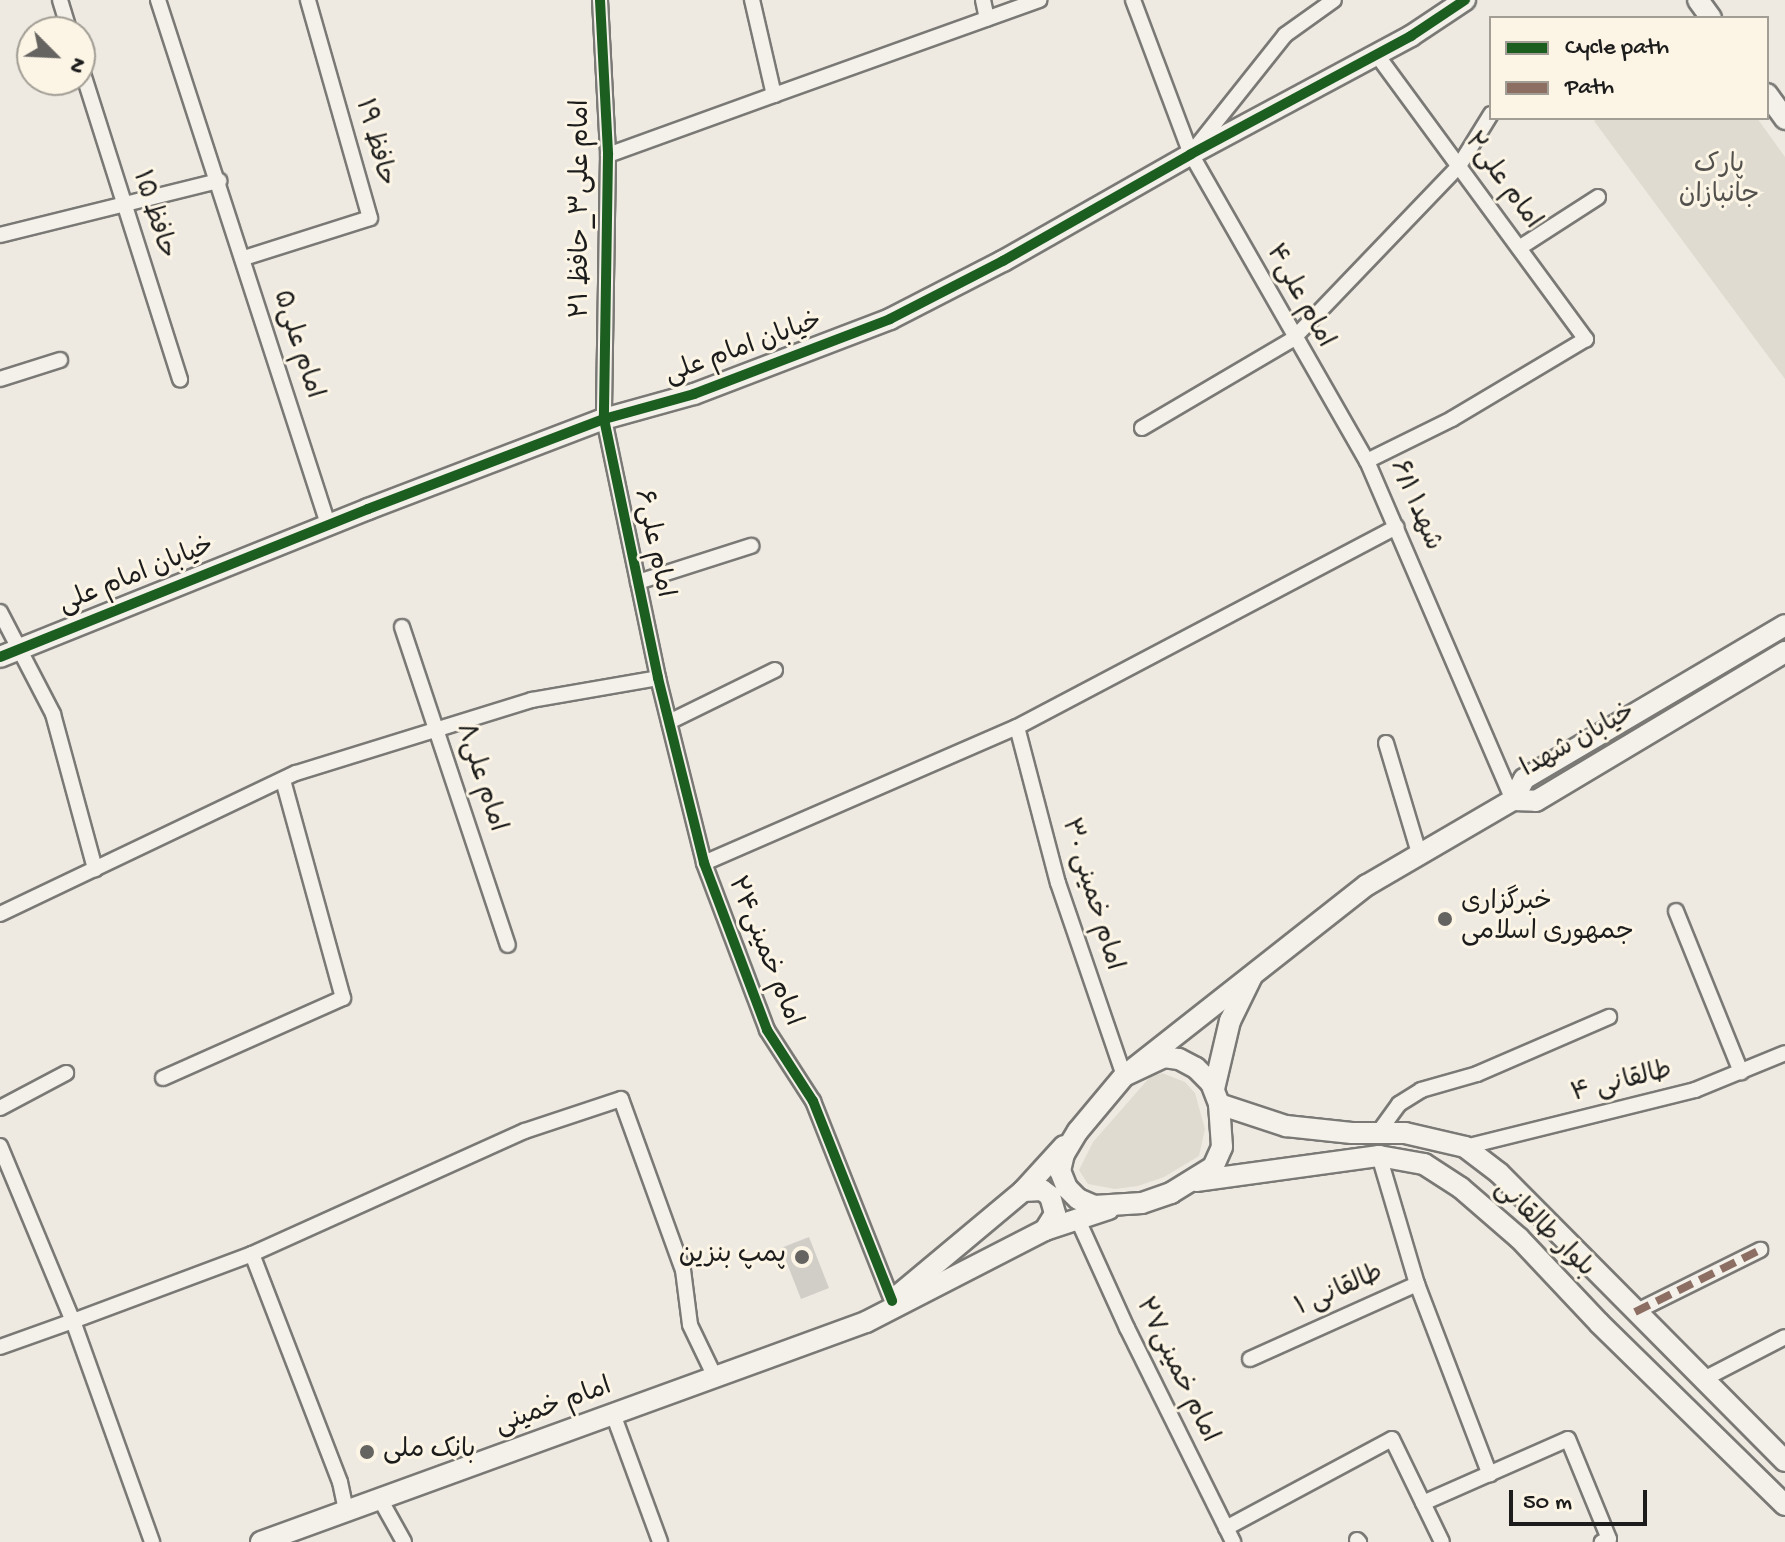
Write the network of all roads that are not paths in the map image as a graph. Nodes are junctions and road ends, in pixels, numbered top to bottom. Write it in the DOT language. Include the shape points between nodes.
graph roads {
  1 [pos="158,0"];
  2 [pos="308,0"];
  3 [pos="600,0"];
  4 [pos="752,0"];
  5 [pos="983,0"];
  6 [pos="1040,0"];
  7 [pos="1133,0"];
  8 [pos="1334,0"];
  9 [pos="1465,0"];
  10 [pos="987,19"];
  11 [pos="1377,55"];
  12 [pos="774,95"];
  13 [pos="90,96"];
  14 [pos="1769,97"];
  15 [pos="1489,117"];
  16 [pos="1785,119"];
  17 [pos="1191,154"];
  18 [pos="608,155"];
  19 [pos="1459,166"];
  20 [pos="219,181"];
  21 [pos="1598,197"];
  22 [pos="124,204"];
  23 [pos="0,235"];
  24 [pos="1519,248"];
  25 [pos="244,258"];
  26 [pos="1293,339"];
  27 [pos="1586,339"];
  28 [pos="60,360"];
  29 [pos="0,379"];
  30 [pos="180,380"];
  31 [pos="604,419"];
  32 [pos="1142,428"];
  33 [pos="1367,461"];
  34 [pos="328,524"];
  35 [pos="1397,527"];
  36 [pos="751,546"];
  37 [pos="638,582"];
  38 [pos="0,612"];
  39 [pos="1785,625"];
  40 [pos="402,627"];
  41 [pos="20,649"];
  42 [pos="1785,652"];
  43 [pos="0,657"];
  44 [pos="775,670"];
  45 [pos="658,678"];
  46 [pos="1663,697"];
  47 [pos="1674,718"];
  48 [pos="669,722"];
  49 [pos="1017,727"];
  50 [pos="438,729"];
  51 [pos="1386,743"];
  52 [pos="283,780"];
  53 [pos="1513,800"];
  54 [pos="1419,853"];
  55 [pos="704,863"];
  56 [pos="95,869"];
  57 [pos="1676,911"];
  58 [pos="0,914"];
  59 [pos="508,945"];
  60 [pos="1255,969"];
  61 [pos="1609,1017"];
  62 [pos="1785,1053"];
  63 [pos="1741,1072"];
  64 [pos="66,1073"];
  65 [pos="1124,1076"];
  66 [pos="163,1078"];
  67 [pos="1216,1096"];
  68 [pos="0,1108"];
  69 [pos="1078,1131"];
  70 [pos="1378,1133"];
  71 [pos="0,1146"];
  72 [pos="1465,1147"];
  73 [pos="1379,1156"];
  74 [pos="1194,1181"];
  75 [pos="1023,1191"];
  76 [pos="1116,1207"];
  77 [pos="1078,1220"];
  78 [pos="1045,1230"];
  79 [pos="1760,1250"];
  80 [pos="252,1254"];
  81 [pos="1417,1284"];
  82 [pos="892,1301"];
  83 [pos="1635,1312"];
  84 [pos="73,1321"];
  85 [pos="866,1322"];
  86 [pos="1785,1337"];
  87 [pos="0,1347"];
  88 [pos="1250,1359"];
  89 [pos="715,1377"];
  90 [pos="1702,1380"];
  91 [pos="613,1414"];
  92 [pos="1785,1461"];
  93 [pos="1490,1475"];
  94 [pos="380,1499"];
  95 [pos="1423,1503"];
  96 [pos="1785,1505"];
  97 [pos="346,1511"];
  98 [pos="1226,1528"];
  99 [pos="152,1542"];
  100 [pos="261,1542"];
  101 [pos="404,1542"];
  102 [pos="660,1542"];
  103 [pos="1233,1542"];
  104 [pos="1442,1542"];
  105 [pos="1602,1542"];
  1 -- 20 [label="street, امام علی۵"];
  2 -- 25 [label="street, حافظ ۱۹" via="370,218"];
  3 -- 18 [label="street, امام علی۳_حافظ ۲۱"];
  4 -- 12 [label="street"];
  5 -- 10 [label="street"];
  6 -- 10 [label="street"];
  7 -- 17 [label="street, امام علی۴"];
  8 -- 17 [label="street" via="1285,35"];
  9 -- 11 [label="main road, خیابان امام علی"];
  10 -- 12 [label="street"];
  11 -- 17 [label="main road, خیابان امام علی"];
  11 -- 19 [label="street, امام علی۲"];
  12 -- 18 [label="street"];
  13 -- 22 [label="street, حافظ ۱۵"];
  14 -- 16 [label="main road"];
  15 -- 19 [label="street"];
  17 -- 26 [label="street, امام علی۴"];
  17 -- 31 [label="main road, خیابان امام علی" via="890,319 694,394"];
  18 -- 31 [label="street, امام علی۳_حافظ ۲۱"];
  19 -- 24 [label="street, امام علی۲"];
  19 -- 26 [label="street"];
  20 -- 22 [label="street"];
  20 -- 25 [label="street, امام علی۵"];
  21 -- 24 [label="street"];
  22 -- 23 [label="street"];
  22 -- 30 [label="street, حافظ ۱۵"];
  24 -- 27 [label="street, امام علی۲"];
  25 -- 34 [label="street, امام علی۵"];
  26 -- 32 [label="street"];
  26 -- 33 [label="street, امام علی۴"];
  27 -- 33 [label="street, شهد۱ ۶/۱" via="1452,419"];
  28 -- 29 [label="street"];
  31 -- 34 [label="main road, خیابان امام علی"];
  31 -- 37 [label="street, امام علی۶"];
  33 -- 35 [label="street, شهد۱ ۶/۱"];
  34 -- 41 [label="main road, خیابان امام علی"];
  35 -- 49 [label="street"];
  35 -- 53 [label="street, شهد۱ ۶/۱"];
  36 -- 37 [label="street"];
  37 -- 45 [label="street, امام علی۶"];
  38 -- 41 [label="street"];
  39 -- 46 [label="main road, خیابان شهدا"];
  40 -- 50 [label="street, امام علی۸"];
  41 -- 43 [label="main road, خیابان امام علی"];
  41 -- 56 [label="street" via="53,714"];
  42 -- 47 [label="main road, خیابان شهدا"];
  44 -- 48 [label="street"];
  45 -- 48 [label="street, امام خمینی۲۴"];
  45 -- 50 [label="street" via="532,700"];
  46 -- 47 [label="main road"];
  46 -- 53 [label="main road, خیابان شهدا" via="1524,779"];
  47 -- 53 [label="main road, خیابان شهدا" via="1536,801"];
  48 -- 55 [label="street, امام خمینی۲۴"];
  49 -- 55 [label="street"];
  49 -- 65 [label="street, امام خمینی ۳۰" via="1058,883"];
  50 -- 52 [label="street"];
  50 -- 59 [label="street, امام علی۸"];
  51 -- 54 [label="street"];
  52 -- 56 [label="street"];
  52 -- 66 [label="street" via="343,998"];
  53 -- 54 [label="main road"];
  54 -- 60 [label="main road"];
  55 -- 82 [label="street, امام خمینی۲۴" via="767,1030 813,1101"];
  56 -- 58 [label="street"];
  57 -- 63 [label="street"];
  60 -- 65 [label="main road"];
  60 -- 67 [label="main road" via="1230,1021"];
  61 -- 70 [label="street" via="1477,1074 1421,1090 1399,1104"];
  62 -- 63 [label="street, طالقانی ۴"];
  63 -- 72 [label="street, طالقانی ۴" via="1695,1090"];
  64 -- 68 [label="street"];
  65 -- 67 [label="main road" via="1164,1057 1179,1059 1196,1068"];
  65 -- 69 [label="main road"];
  67 -- 70 [label="main road, بلوار طالقانی" via="1286,1126"];
  67 -- 74 [label="main road" via="1222,1147 1213,1167"];
  69 -- 75 [label="main road, امام خمینی"];
  69 -- 76 [label="main road" via="1060,1171 1067,1188 1094,1206"];
  70 -- 72 [label="main road, بلوار طالقانی" via="1405,1133"];
  71 -- 84 [label="street"];
  72 -- 83 [label="main road, بلوار طالقانی" via="1499,1173"];
  73 -- 74 [label="main road, بلوار طالقانی"];
  73 -- 81 [label="street, طالقانی ۱"];
  73 -- 96 [label="main road, بلوار طالقانی" via="1424,1164 1461,1188"];
  74 -- 76 [label="main road" via="1157,1198"];
  75 -- 78 [label="main road" via="1050,1196 1055,1214"];
  75 -- 82 [label="main road, امام خمینی"];
  76 -- 77 [label="main road, امام خمینی"];
  77 -- 78 [label="main road, امام خمینی"];
  77 -- 98 [label="street, امام خمینی۲۷"];
  78 -- 85 [label="main road, امام خمینی"];
  79 -- 83 [label="street"];
  80 -- 84 [label="street"];
  80 -- 89 [label="street" via="525,1131 621,1099 683,1270 690,1325"];
  80 -- 97 [label="street" via="340,1482"];
  81 -- 88 [label="street, طالقانی ۱"];
  81 -- 93 [label="street"];
  82 -- 85 [label="main road, امام خمینی"];
  83 -- 90 [label="main road, بلوار طالقانی"];
  84 -- 87 [label="street"];
  84 -- 99 [label="street"];
  85 -- 89 [label="main road, امام خمینی"];
  86 -- 90 [label="street"];
  89 -- 91 [label="main road, امام خمینی"];
  90 -- 92 [label="main road, بلوار طالقانی"];
  91 -- 94 [label="main road, امام خمینی"];
  91 -- 102 [label="street"];
  93 -- 95 [label="street"];
  93 -- 105 [label="street" via="1568,1439 1609,1539"];
  94 -- 97 [label="main road, امام خمینی"];
  94 -- 101 [label="street"];
  95 -- 98 [label="street" via="1392,1439"];
  95 -- 104 [label="street"];
  97 -- 100 [label="main road, امام خمینی"];
  98 -- 103 [label="street, امام خمینی۲۷"];
}
